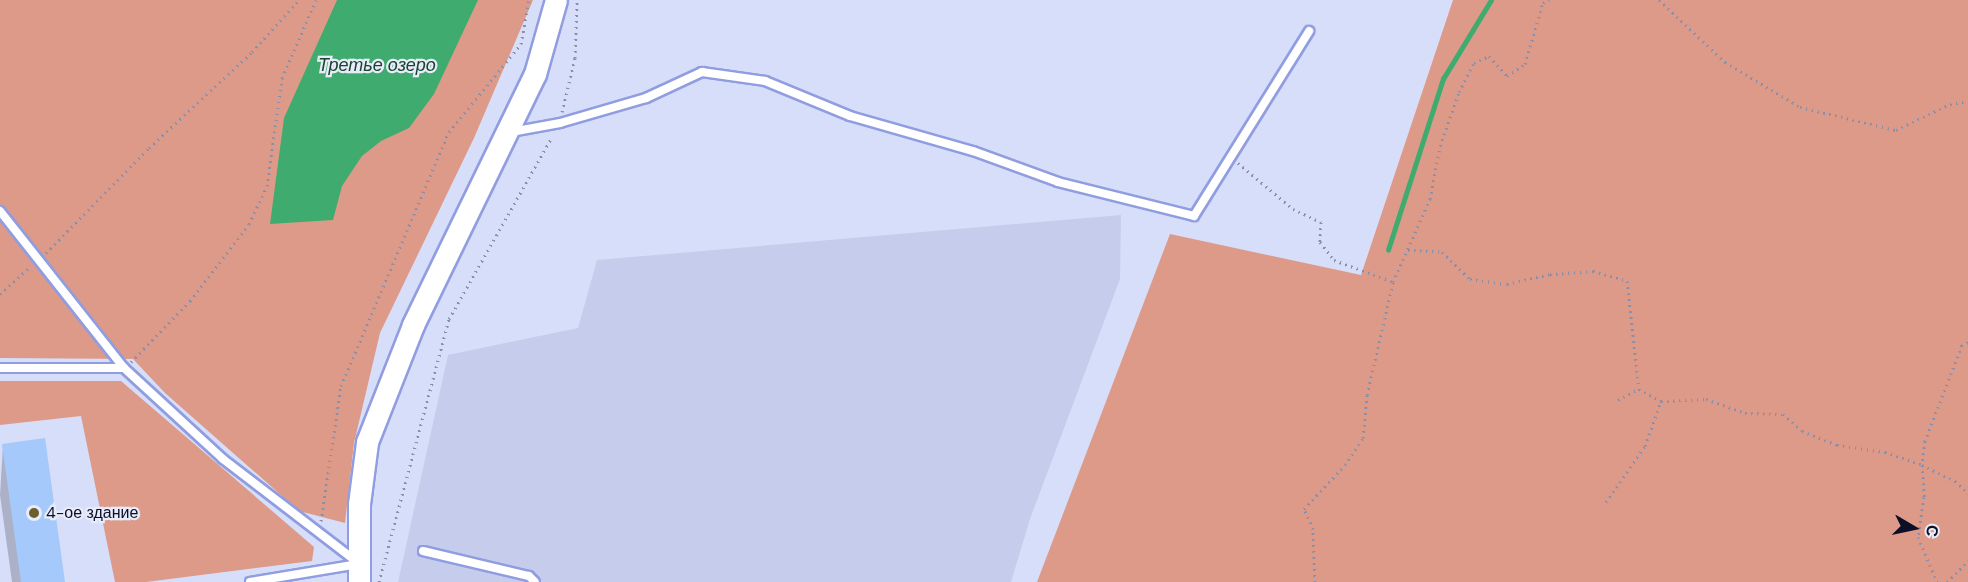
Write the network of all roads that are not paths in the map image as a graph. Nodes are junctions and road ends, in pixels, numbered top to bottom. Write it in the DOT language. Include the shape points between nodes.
graph roads {
  1 [pos="556,0"];
  2 [pos="1309,31"];
  3 [pos="507,132"];
  4 [pos="0,212"];
  5 [pos="0,368"];
  6 [pos="124,368"];
  7 [pos="423,551"];
  8 [pos="360,573"];
  9 [pos="250,582"];
  10 [pos="535,582"];
  1 -- 3 [label="street" via="535,74"];
  2 -- 3 [label="lane" via="1194,216 1058,182 973,151 850,116 765,81 702,72 646,98 560,123"];
  3 -- 8 [label="street" via="413,325 367,442 359,504"];
  4 -- 6 [label="lane"];
  5 -- 6 [label="lane"];
  6 -- 8 [label="lane" via="223,459 319,534"];
  7 -- 10 [label="lane" via="519,573"];
  8 -- 9 [label="lane"];
}
